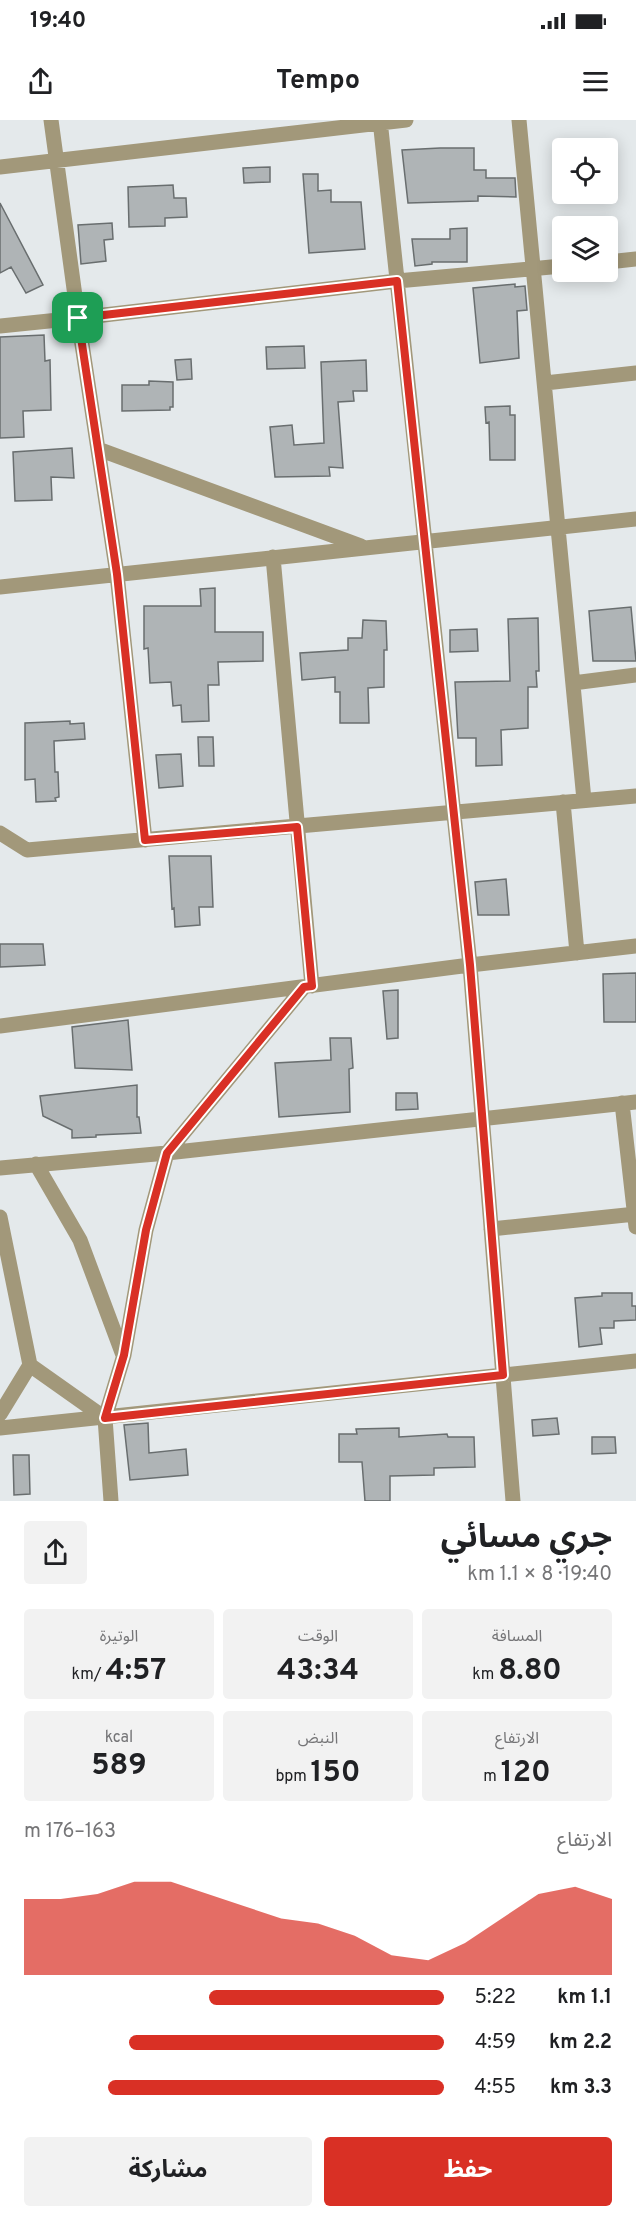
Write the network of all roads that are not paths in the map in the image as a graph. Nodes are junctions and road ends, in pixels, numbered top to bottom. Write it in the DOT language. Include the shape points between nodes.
graph roads {
  1 [pos="51,120"];
  2 [pos="406,120"];
  3 [pos="519,120"];
  4 [pos="380,122"];
  5 [pos="56,161"];
  6 [pos="0,167"];
  7 [pos="636,260"];
  8 [pos="618,261"];
  9 [pos="552,267"];
  10 [pos="534,269"];
  11 [pos="397,281"];
  12 [pos="78,318"];
  13 [pos="0,326"];
  14 [pos="636,373"];
  15 [pos="545,383"];
  16 [pos="98,449"];
  17 [pos="636,519"];
  18 [pos="559,527"];
  19 [pos="425,541"];
  20 [pos="364,548"];
  21 [pos="273,557"];
  22 [pos="117,574"];
  23 [pos="0,587"];
  24 [pos="636,675"];
  25 [pos="573,683"];
  26 [pos="636,796"];
  27 [pos="584,800"];
  28 [pos="563,802"];
  29 [pos="454,814"];
  30 [pos="297,827"];
  31 [pos="0,833"];
  32 [pos="145,840"];
  33 [pos="636,946"];
  34 [pos="577,953"];
  35 [pos="470,965"];
  36 [pos="308,986"];
  37 [pos="0,1026"];
  38 [pos="629,1103"];
  39 [pos="482,1119"];
  40 [pos="167,1153"];
  41 [pos="36,1164"];
  42 [pos="0,1168"];
  43 [pos="0,1217"];
  44 [pos="636,1218"];
  45 [pos="491,1228"];
  46 [pos="124,1355"];
  47 [pos="636,1361"];
  48 [pos="30,1365"];
  49 [pos="503,1375"];
  50 [pos="0,1414"];
  51 [pos="105,1418"];
  52 [pos="0,1428"];
  53 [pos="111,1501"];
  54 [pos="513,1501"];
  1 -- 5 [label="street"];
  2 -- 4 [label="street"];
  3 -- 10 [label="street"];
  4 -- 5 [label="street"];
  4 -- 11 [label="street"];
  5 -- 6 [label="street"];
  5 -- 12 [label="street"];
  7 -- 8 [label="street"];
  9 -- 10 [label="street"];
  10 -- 11 [label="street"];
  10 -- 15 [label="street"];
  11 -- 12 [label="street"];
  11 -- 19 [label="street"];
  12 -- 13 [label="street"];
  12 -- 16 [label="street"];
  14 -- 15 [label="street"];
  15 -- 18 [label="street"];
  16 -- 20 [label="street"];
  16 -- 22 [label="street"];
  17 -- 18 [label="street"];
  18 -- 19 [label="street"];
  18 -- 25 [label="street"];
  19 -- 20 [label="street"];
  19 -- 29 [label="street"];
  20 -- 21 [label="street"];
  21 -- 22 [label="street"];
  21 -- 30 [label="street"];
  22 -- 23 [label="street"];
  22 -- 32 [label="street"];
  24 -- 25 [label="street"];
  25 -- 27 [label="street"];
  26 -- 27 [label="street"];
  27 -- 28 [label="street"];
  28 -- 29 [label="street"];
  28 -- 34 [label="street"];
  29 -- 30 [label="street"];
  29 -- 35 [label="street"];
  30 -- 32 [label="street"];
  30 -- 36 [label="street"];
  31 -- 32 [label="street" via="27,850"];
  33 -- 34 [label="street"];
  34 -- 35 [label="street"];
  35 -- 36 [label="street"];
  35 -- 39 [label="street"];
  36 -- 37 [label="street"];
  36 -- 40 [label="street"];
  38 -- 39 [label="street"];
  38 -- 44 [label="street"];
  39 -- 40 [label="street"];
  39 -- 45 [label="street"];
  40 -- 41 [label="street"];
  40 -- 46 [label="street" via="146,1230"];
  41 -- 42 [label="street"];
  41 -- 46 [label="street" via="80,1240"];
  43 -- 48 [label="street"];
  44 -- 45 [label="street"];
  45 -- 49 [label="street"];
  46 -- 51 [label="street"];
  47 -- 49 [label="street"];
  48 -- 50 [label="street"];
  48 -- 51 [label="street"];
  49 -- 51 [label="street"];
  49 -- 54 [label="street"];
  51 -- 52 [label="street"];
  51 -- 53 [label="street"];
}
